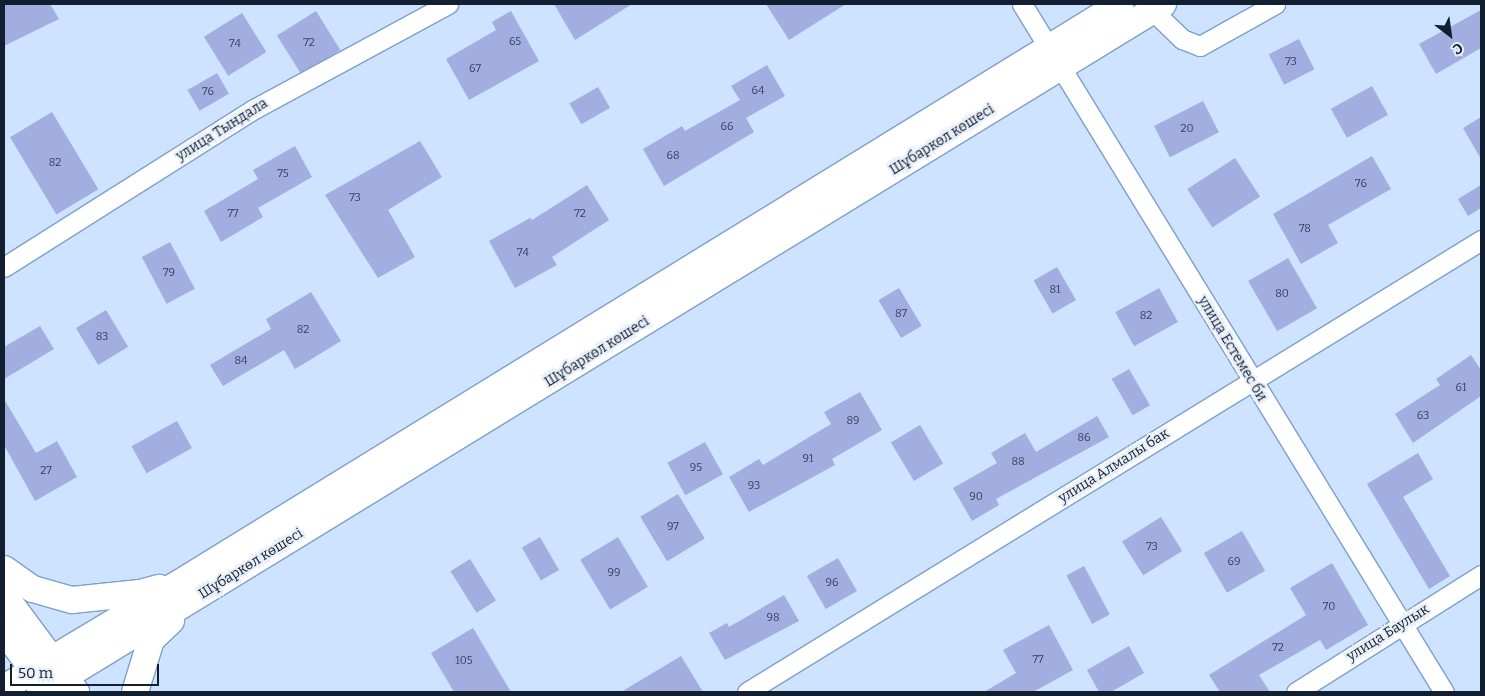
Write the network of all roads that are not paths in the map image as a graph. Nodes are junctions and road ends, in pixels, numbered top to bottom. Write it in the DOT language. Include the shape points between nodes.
graph roads {
  1 [pos="448,4"];
  2 [pos="1022,4"];
  3 [pos="1120,4"];
  4 [pos="1275,4"];
  5 [pos="1158,7"];
  6 [pos="1056,57"];
  7 [pos="1481,240"];
  8 [pos="4,267"];
  9 [pos="1252,381"];
  10 [pos="4,569"];
  11 [pos="1481,575"];
  12 [pos="188,590"];
  13 [pos="4,596"];
  14 [pos="1402,624"];
  15 [pos="4,631"];
  16 [pos="52,682"];
  17 [pos="4,688"];
  18 [pos="135,692"];
  19 [pos="747,692"];
  20 [pos="1296,692"];
  21 [pos="1444,692"];
  1 -- 8 [label="street, улица Тындала" via="252,110"];
  2 -- 6 [label="street, улица Естемес би"];
  3 -- 6 [label="street, Шұбаркөл көшесі"];
  4 -- 5 [label="street, Шұбаркөл көшесі" via="1200,46 1182,39"];
  5 -- 6 [label="street, Шұбаркөл көшесі"];
  6 -- 9 [label="street, улица Естемес би"];
  6 -- 12 [label="street, Шұбаркөл көшесі"];
  7 -- 9 [label="street, улица Алмалы бак"];
  9 -- 14 [label="street, улица Естемес би"];
  9 -- 19 [label="street, улица Алмалы бак"];
  10 -- 12 [label="street" via="33,589 72,600"];
  11 -- 14 [label="street, улица Баулык"];
  12 -- 16 [label="street, Шұбаркөл көшесі"];
  12 -- 18 [label="street" via="152,640"];
  13 -- 16 [label="street"];
  14 -- 20 [label="street, улица Баулык"];
  14 -- 21 [label="street, улица Естемес би"];
  15 -- 16 [label="street"];
  16 -- 17 [label="street, Шұбаркөл көшесі"];
}
